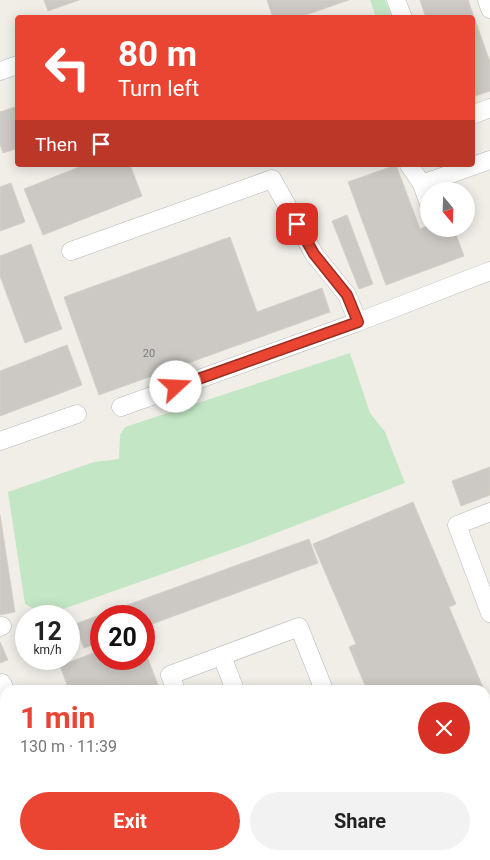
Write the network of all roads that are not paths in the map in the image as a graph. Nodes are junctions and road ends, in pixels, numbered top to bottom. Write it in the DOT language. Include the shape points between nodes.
graph roads {
  1 [pos="396,0"];
  2 [pos="487,0"];
  3 [pos="490,9"];
  4 [pos="401,15"];
  5 [pos="15,66"];
  6 [pos="0,71"];
  7 [pos="490,108"];
  8 [pos="475,114"];
  9 [pos="490,160"];
  10 [pos="475,165"];
  11 [pos="410,167"];
  12 [pos="470,167"];
  13 [pos="421,182"];
  14 [pos="428,182"];
  15 [pos="71,251"];
  16 [pos="490,271"];
  17 [pos="358,322"];
  18 [pos="121,407"];
  19 [pos="77,414"];
  20 [pos="0,441"];
  21 [pos="490,512"];
  22 [pos="490,613"];
  23 [pos="222,656"];
  24 [pos="174,685"];
  25 [pos="233,685"];
  26 [pos="322,685"];
  1 -- 4 [label="lane"];
  2 -- 3 [label="lane"];
  5 -- 6 [label="lane"];
  7 -- 8 [label="lane"];
  9 -- 10 [label="lane"];
  11 -- 13 [label="lane"];
  12 -- 14 [label="lane"];
  15 -- 17 [label="lane" via="272,179 314,254 347,295"];
  16 -- 17 [label="lane"];
  17 -- 18 [label="lane"];
  19 -- 20 [label="lane"];
  21 -- 22 [label="lane" via="457,525"];
  23 -- 24 [label="lane" via="170,675"];
  23 -- 25 [label="lane"];
  23 -- 26 [label="lane" via="299,627"];
}
